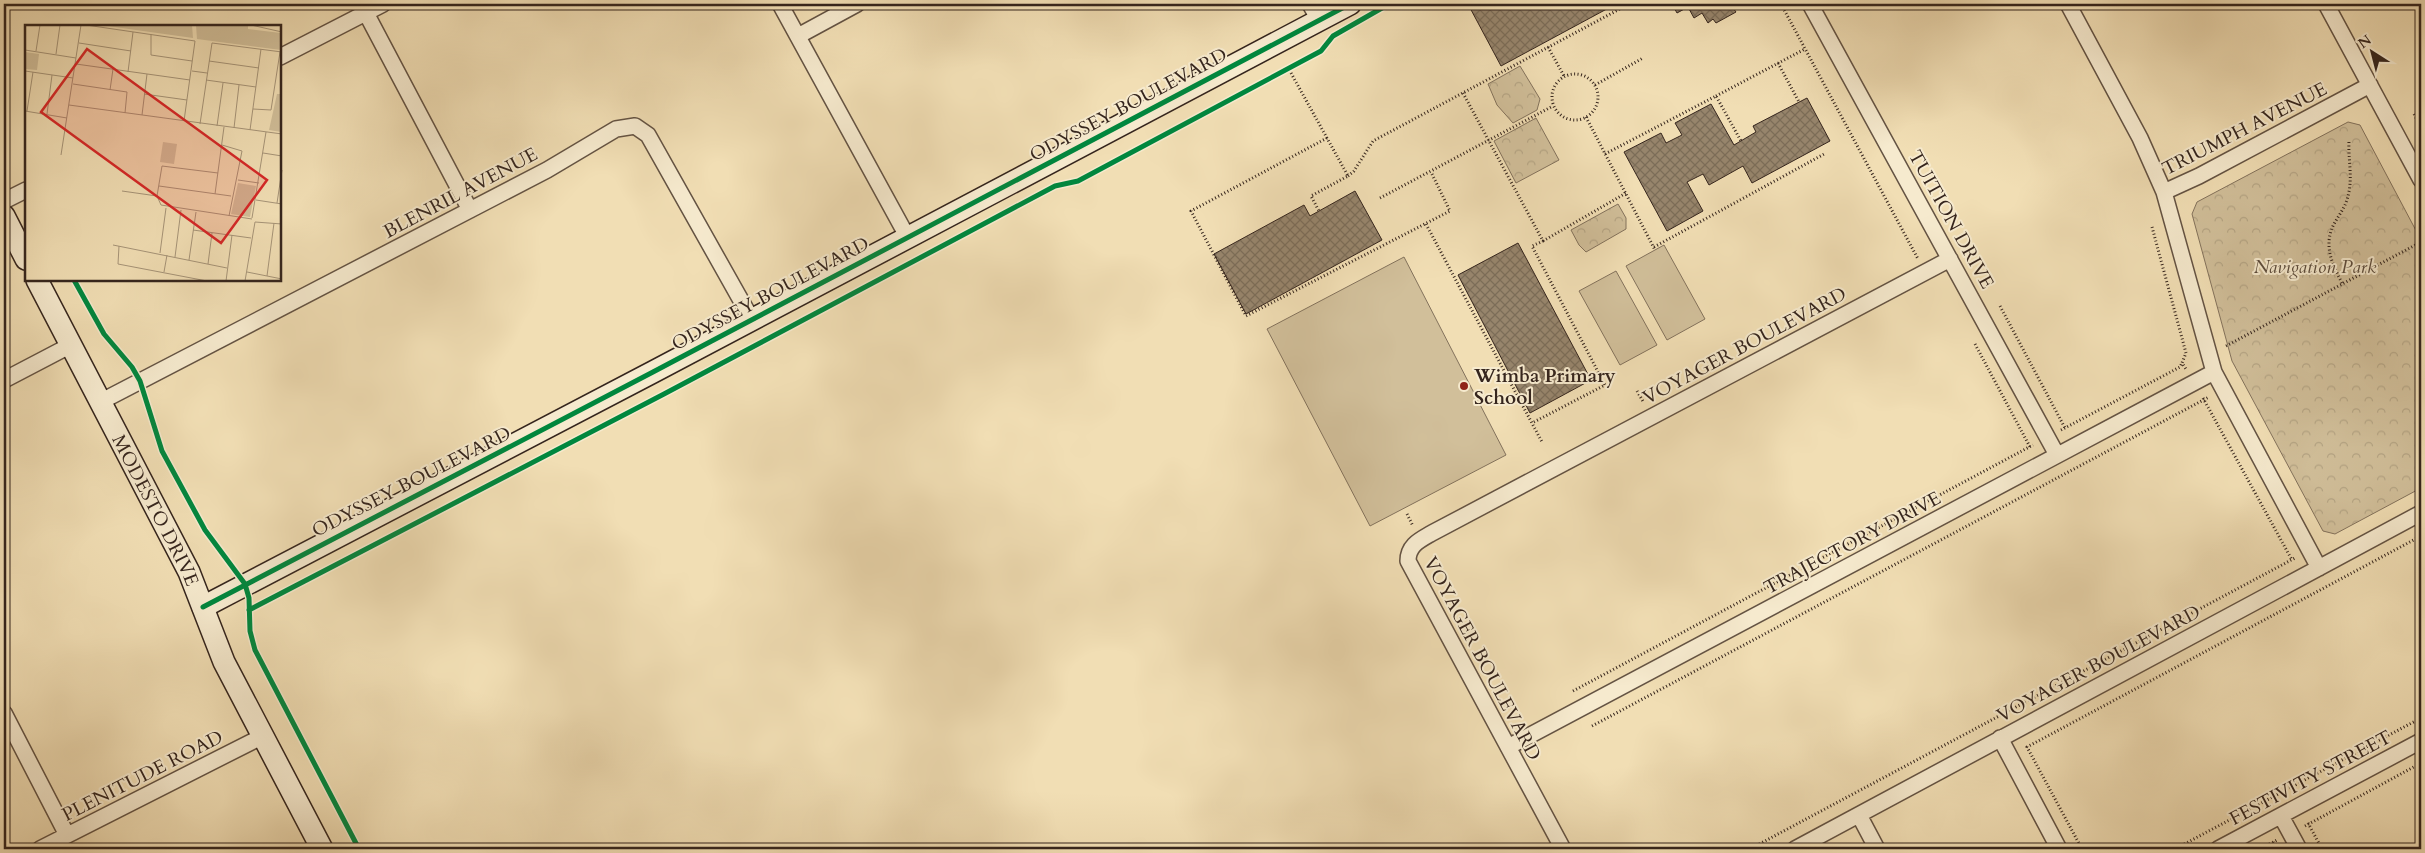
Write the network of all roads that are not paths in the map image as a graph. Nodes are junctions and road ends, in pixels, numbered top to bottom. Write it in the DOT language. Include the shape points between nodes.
graph roads {
  1 [pos="383,4"];
  2 [pos="780,4"];
  3 [pos="857,4"];
  4 [pos="1350,4"];
  5 [pos="1810,4"];
  6 [pos="2068,4"];
  7 [pos="2326,4"];
  8 [pos="1314,12"];
  9 [pos="366,13"];
  10 [pos="798,36"];
  11 [pos="281,56"];
  12 [pos="2370,85"];
  13 [pos="2421,180"];
  14 [pos="25,190"];
  15 [pos="2164,192"];
  16 [pos="4,201"];
  17 [pos="470,210"];
  18 [pos="4,216"];
  19 [pos="908,238"];
  20 [pos="25,257"];
  21 [pos="1950,259"];
  22 [pos="38,281"];
  23 [pos="752,320"];
  24 [pos="71,345"];
  25 [pos="2214,372"];
  26 [pos="4,380"];
  27 [pos="100,402"];
  28 [pos="2057,455"];
  29 [pos="2421,513"];
  30 [pos="2318,568"];
  31 [pos="203,607"];
  32 [pos="4,713"];
  33 [pos="263,736"];
  34 [pos="2000,738"];
  35 [pos="2421,741"];
  36 [pos="1508,747"];
  37 [pos="1859,816"];
  38 [pos="2281,816"];
  39 [pos="67,835"];
  40 [pos="40,849"];
  41 [pos="322,849"];
  42 [pos="1561,849"];
  43 [pos="1795,849"];
  44 [pos="1877,849"];
  45 [pos="2060,849"];
  46 [pos="2218,849"];
  47 [pos="2299,849"];
  1 -- 9 [label="street"];
  2 -- 10 [label="street"];
  3 -- 10 [label="street"];
  4 -- 8 [label="street, ODYSSEY BOULEVARD"];
  5 -- 21 [label="street, TUITION DRIVE"];
  6 -- 15 [label="street" via="2140,138"];
  7 -- 12 [label="street"];
  8 -- 19 [label="street, ODYSSEY BOULEVARD"];
  9 -- 11 [label="street"];
  9 -- 17 [label="street"];
  10 -- 19 [label="street"];
  12 -- 13 [label="street"];
  12 -- 15 [label="street, TRIUMPH AVENUE"];
  14 -- 16 [label="street"];
  15 -- 25 [label="street"];
  17 -- 23 [label="street, BLENRIL AVENUE" via="616,129 635,126 648,135"];
  17 -- 27 [label="street, BLENRIL AVENUE"];
  18 -- 20 [label="street"];
  19 -- 23 [label="street, ODYSSEY BOULEVARD"];
  21 -- 28 [label="street, TUITION DRIVE"];
  21 -- 36 [label="street, VOYAGER BOULEVARD" via="1415,544 1408,552 1408,561"];
  22 -- 24 [label="street, MODESTO DRIVE"];
  23 -- 31 [label="street, ODYSSEY BOULEVARD"];
  24 -- 26 [label="street"];
  24 -- 27 [label="street, MODESTO DRIVE"];
  25 -- 28 [label="street, TRAJECTORY DRIVE"];
  25 -- 30 [label="street"];
  27 -- 31 [label="street, MODESTO DRIVE" via="189,572"];
  28 -- 36 [label="street, TRAJECTORY DRIVE"];
  29 -- 30 [label="street, VOYAGER BOULEVARD"];
  30 -- 34 [label="street, VOYAGER BOULEVARD"];
  31 -- 33 [label="street, MODESTO DRIVE" via="224,662"];
  32 -- 39 [label="street"];
  33 -- 39 [label="street, PLENITUDE ROAD"];
  33 -- 41 [label="street, MODESTO DRIVE"];
  34 -- 37 [label="street, VOYAGER BOULEVARD"];
  34 -- 45 [label="street"];
  35 -- 38 [label="street, FESTIVITY STREET"];
  36 -- 42 [label="street, VOYAGER BOULEVARD"];
  37 -- 43 [label="street, VOYAGER BOULEVARD"];
  37 -- 44 [label="street"];
  38 -- 46 [label="street, FESTIVITY STREET"];
  38 -- 47 [label="street"];
  39 -- 40 [label="street, PLENITUDE ROAD"];
}
